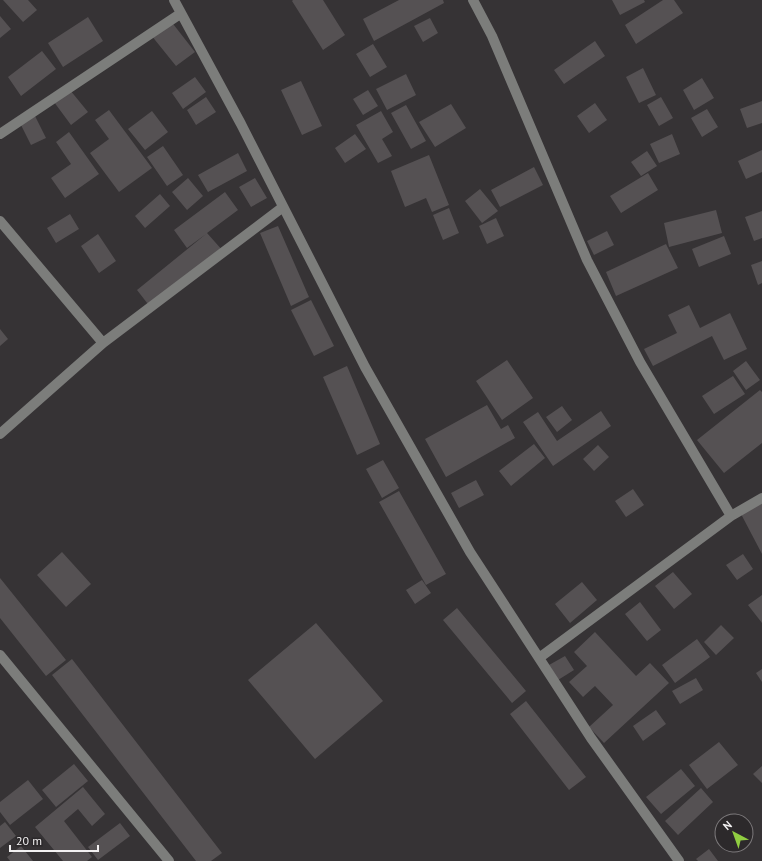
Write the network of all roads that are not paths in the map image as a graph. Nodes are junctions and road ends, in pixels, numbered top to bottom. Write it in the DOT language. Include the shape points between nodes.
graph roads {
  1 [pos="174,0"];
  2 [pos="473,0"];
  3 [pos="180,14"];
  4 [pos="0,134"];
  5 [pos="283,207"];
  6 [pos="0,221"];
  7 [pos="102,344"];
  8 [pos="0,434"];
  9 [pos="762,498"];
  10 [pos="731,516"];
  11 [pos="0,655"];
  12 [pos="539,658"];
  13 [pos="168,861"];
  14 [pos="678,861"];
  1 -- 3 [label="street"];
  2 -- 10 [label="street" via="492,36 587,260 640,362"];
  3 -- 4 [label="street"];
  3 -- 5 [label="street" via="241,124"];
  5 -- 7 [label="street"];
  5 -- 12 [label="street" via="369,374 470,552"];
  6 -- 7 [label="street"];
  7 -- 8 [label="street"];
  9 -- 10 [label="street"];
  10 -- 12 [label="street"];
  11 -- 13 [label="street"];
  12 -- 14 [label="street" via="591,738"];
}
